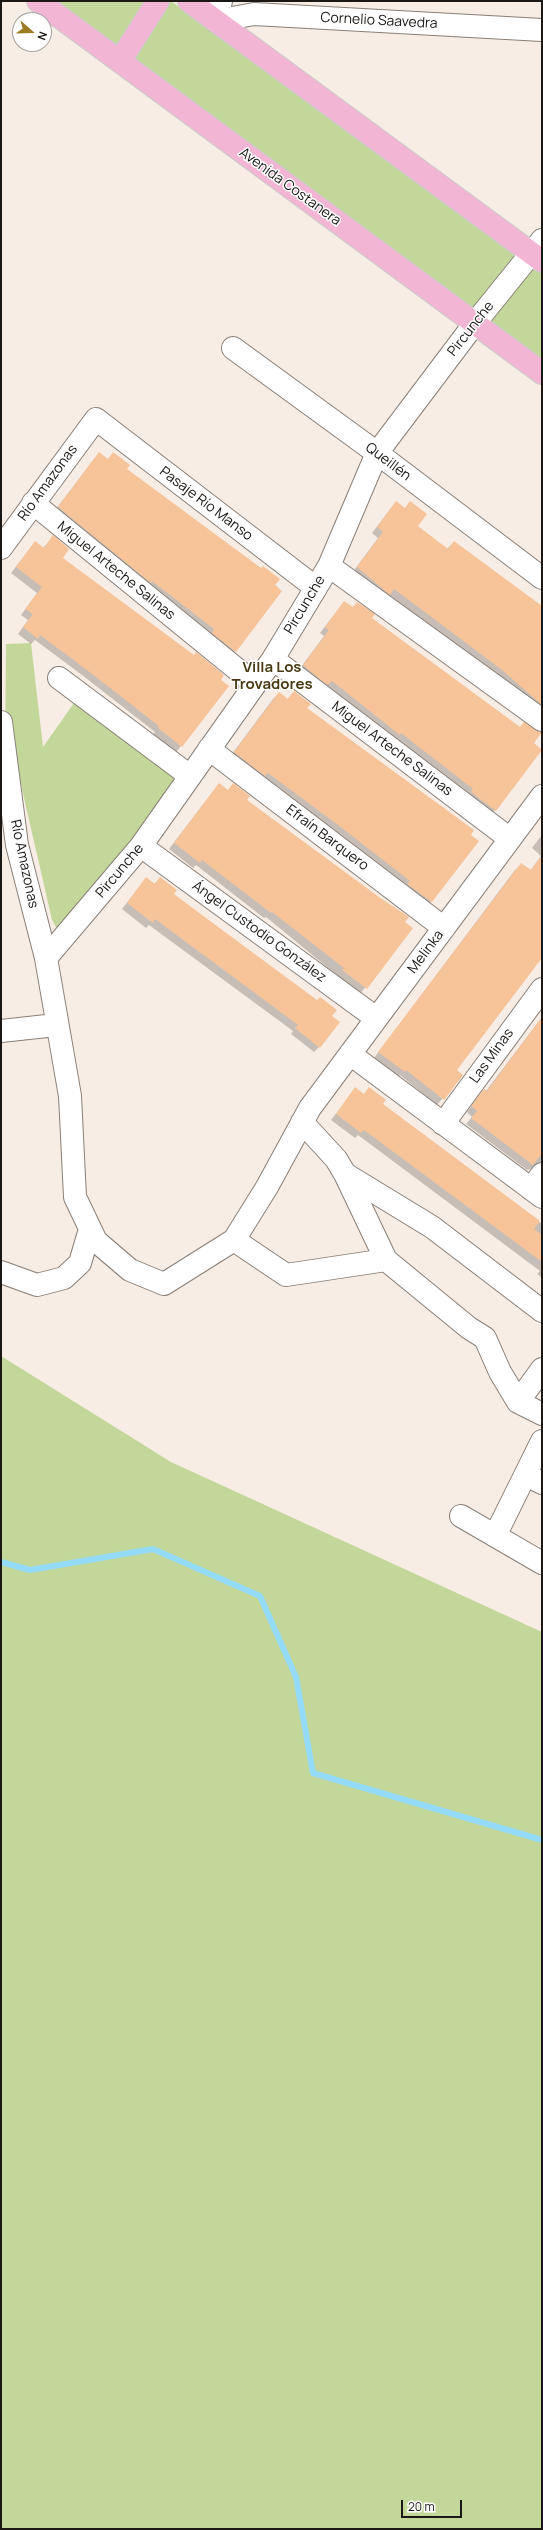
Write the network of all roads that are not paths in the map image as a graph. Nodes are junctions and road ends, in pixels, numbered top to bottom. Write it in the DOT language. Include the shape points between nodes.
graph roads {
  1 [pos="38,1"];
  2 [pos="158,1"];
  3 [pos="189,1"];
  4 [pos="219,11"];
  5 [pos="542,30"];
  6 [pos="120,61"];
  7 [pos="539,252"];
  8 [pos="475,323"];
  9 [pos="233,348"];
  10 [pos="542,373"];
  11 [pos="96,419"];
  12 [pos="377,453"];
  13 [pos="33,503"];
  14 [pos="1,548"];
  15 [pos="329,566"];
  16 [pos="542,578"];
  17 [pos="316,588"];
  18 [pos="273,659"];
  19 [pos="59,678"];
  20 [pos="255,684"];
  21 [pos="542,720"];
  22 [pos="1,722"];
  23 [pos="210,749"];
  24 [pos="3,754"];
  25 [pos="190,776"];
  26 [pos="542,796"];
  27 [pos="510,839"];
  28 [pos="141,846"];
  29 [pos="444,928"];
  30 [pos="46,958"];
  31 [pos="542,989"];
  32 [pos="376,1018"];
  33 [pos="56,1025"];
  34 [pos="1,1031"];
  35 [pos="350,1054"];
  36 [pos="306,1115"];
  37 [pos="443,1124"];
  38 [pos="345,1174"];
  39 [pos="538,1187"];
  40 [pos="90,1229"];
  41 [pos="234,1240"];
  42 [pos="386,1260"];
  43 [pos="1,1272"];
  44 [pos="542,1311"];
  45 [pos="542,1369"];
  46 [pos="542,1395"];
  47 [pos="518,1402"];
  48 [pos="542,1414"];
  49 [pos="542,1441"];
  50 [pos="534,1479"];
  51 [pos="461,1516"];
  52 [pos="495,1536"];
  53 [pos="542,1563"];
  1 -- 6 [label="main road, Avenida Costanera"];
  2 -- 6 [label="main road"];
  3 -- 4 [label="main road"];
  4 -- 5 [label="street, Cornelio Saavedra"];
  4 -- 7 [label="main road"];
  6 -- 8 [label="main road, Avenida Costanera"];
  7 -- 8 [label="street, Pircunche"];
  8 -- 10 [label="main road, Avenida Costanera"];
  8 -- 12 [label="street, Pircunche"];
  9 -- 12 [label="street, Queillén"];
  11 -- 13 [label="street, Río Amazonas"];
  11 -- 17 [label="street, Pasaje Río Manso"];
  12 -- 15 [label="street, Pircunche"];
  12 -- 16 [label="street, Queillén"];
  13 -- 14 [label="street, Río Amazonas"];
  13 -- 20 [label="street, Miguel Arteche Salinas"];
  15 -- 17 [label="street, Pircunche"];
  15 -- 21 [label="street"];
  17 -- 18 [label="street, Pircunche"];
  18 -- 20 [label="street, Pircunche"];
  18 -- 27 [label="street, Miguel Arteche Salinas"];
  19 -- 25 [label="street"];
  20 -- 23 [label="street, Pircunche"];
  22 -- 24 [label="street, Río Amazonas"];
  23 -- 25 [label="street, Pircunche"];
  23 -- 29 [label="street, Efraín Barquero"];
  24 -- 30 [label="street, Río Amazonas" via="17,845"];
  25 -- 28 [label="street, Pircunche"];
  26 -- 27 [label="street, Melinka"];
  27 -- 29 [label="street, Melinka"];
  28 -- 30 [label="street, Pircunche"];
  28 -- 32 [label="street, Ángel Custodio González"];
  29 -- 32 [label="street, Melinka"];
  30 -- 33 [label="street, Río Amazonas"];
  31 -- 37 [label="street, Las Minas"];
  32 -- 35 [label="street, Melinka"];
  33 -- 34 [label="street"];
  33 -- 40 [label="street, Río Amazonas" via="70,1096 75,1197"];
  35 -- 36 [label="street, Melinka"];
  35 -- 37 [label="street"];
  36 -- 38 [label="street"];
  36 -- 41 [label="street, Melinka" via="267,1187"];
  37 -- 39 [label="street"];
  38 -- 42 [label="street"];
  38 -- 44 [label="street" via="432,1226"];
  40 -- 41 [label="street, Río Amazonas" via="96,1241 130,1270 164,1284"];
  40 -- 43 [label="street" via="80,1263 64,1278 37,1285"];
  41 -- 42 [label="street" via="286,1275"];
  42 -- 47 [label="street" via="469,1328 485,1338 500,1372"];
  45 -- 47 [label="street"];
  46 -- 47 [label="street"];
  47 -- 48 [label="street"];
  49 -- 50 [label="street"];
  50 -- 52 [label="street"];
  51 -- 52 [label="street"];
  52 -- 53 [label="street"];
}
